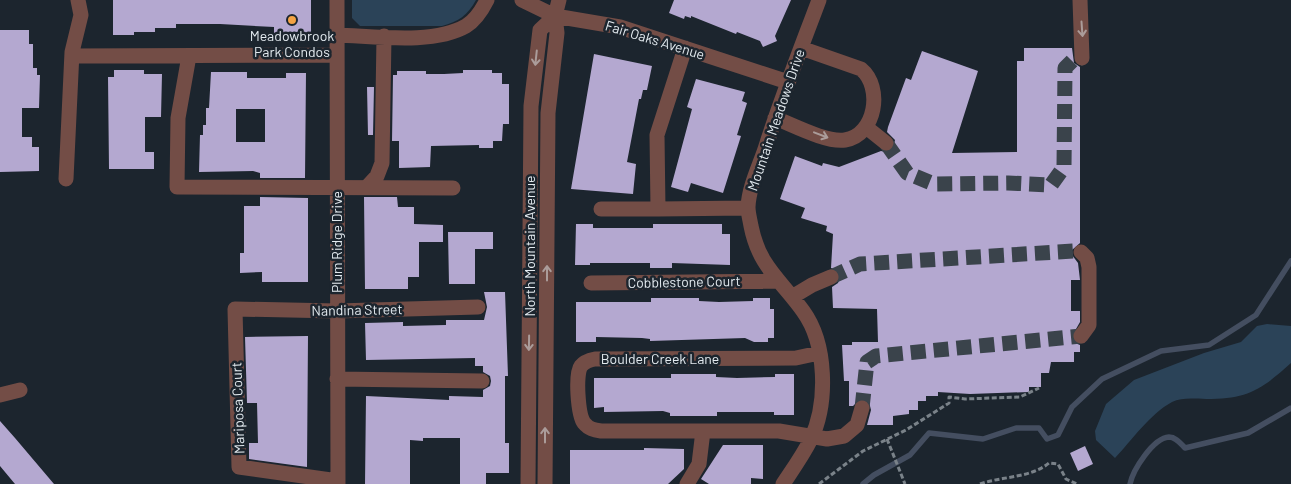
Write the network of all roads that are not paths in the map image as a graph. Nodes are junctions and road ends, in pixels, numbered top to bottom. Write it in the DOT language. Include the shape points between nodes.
graph roads {
  1 [pos="78,0"];
  2 [pos="336,0"];
  3 [pos="487,0"];
  4 [pos="522,0"];
  5 [pos="558,0"];
  6 [pos="819,0"];
  7 [pos="1080,0"];
  8 [pos="555,16"];
  9 [pos="337,35"];
  10 [pos="384,36"];
  11 [pos="685,48"];
  12 [pos="801,48"];
  13 [pos="337,55"];
  14 [pos="72,56"];
  15 [pos="189,56"];
  16 [pos="1082,58"];
  17 [pos="788,82"];
  18 [pos="775,118"];
  19 [pos="866,127"];
  20 [pos="886,143"];
  21 [pos="66,180"];
  22 [pos="338,188"];
  23 [pos="366,188"];
  24 [pos="453,188"];
  25 [pos="748,208"];
  26 [pos="601,209"];
  27 [pos="658,209"];
  28 [pos="1081,252"];
  29 [pos="831,276"];
  30 [pos="777,281"];
  31 [pos="591,283"];
  32 [pos="792,297"];
  33 [pos="478,307"];
  34 [pos="235,310"];
  35 [pos="337,311"];
  36 [pos="1081,336"];
  37 [pos="819,353"];
  38 [pos="337,379"];
  39 [pos="482,381"];
  40 [pos="20,390"];
  41 [pos="0,395"];
  42 [pos="862,408"];
  43 [pos="703,431"];
  44 [pos="812,438"];
  45 [pos="338,483"];
  46 [pos="528,484"];
  47 [pos="545,484"];
  48 [pos="687,484"];
  49 [pos="783,484"];
  1 -- 14 [label="street" via="81,15"];
  2 -- 9 [label="street, Plum Ridge Drive"];
  3 -- 10 [label="street" via="481,13 467,26 449,33"];
  4 -- 8 [label="street, Fair Oaks Avenue"];
  5 -- 8 [label="street, North Mountain Avenue"];
  6 -- 12 [label="street, Mountain Meadows Drive"];
  7 -- 16 [label="street, one-way"];
  8 -- 11 [label="street, Fair Oaks Avenue" via="620,27"];
  8 -- 46 [label="street, North Mountain Avenue, one-way" via="540,30 531,106"];
  47 -- 8 [label="street, North Mountain Avenue, one-way" via="547,150 549,90 558,33"];
  9 -- 10 [label="street"];
  9 -- 13 [label="street, Plum Ridge Drive"];
  10 -- 23 [label="street" via="383,153 376,176"];
  11 -- 17 [label="street, Fair Oaks Avenue"];
  11 -- 27 [label="street" via="657,135"];
  12 -- 17 [label="street, Mountain Meadows Drive"];
  12 -- 19 [label="street" via="861,69 869,76 875,98"];
  13 -- 15 [label="street"];
  13 -- 22 [label="street, Plum Ridge Drive"];
  14 -- 15 [label="street"];
  14 -- 21 [label="street"];
  15 -- 22 [label="street" via="178,118 177,188"];
  17 -- 18 [label="street, Mountain Meadows Drive"];
  18 -- 19 [label="street, one-way" via="833,140 854,137"];
  18 -- 25 [label="street, Mountain Meadows Drive"];
  19 -- 20 [label="street"];
  22 -- 23 [label="street"];
  22 -- 35 [label="street, Plum Ridge Drive"];
  23 -- 24 [label="street"];
  25 -- 27 [label="street"];
  25 -- 30 [label="street, Mountain Meadows Drive" via="757,249"];
  26 -- 27 [label="street"];
  28 -- 36 [label="street" via="1089,267 1089,325"];
  29 -- 32 [label="street"];
  30 -- 31 [label="street, Cobblestone Court"];
  30 -- 32 [label="street, Mountain Meadows Drive"];
  32 -- 37 [label="street, Mountain Meadows Drive" via="805,313"];
  33 -- 35 [label="street, Nandina Street"];
  34 -- 35 [label="street, Nandina Street"];
  34 -- 45 [label="street, Mariposa Court" via="239,467"];
  35 -- 38 [label="street, Plum Ridge Drive"];
  37 -- 43 [label="street, Boulder Creek Lane" via="796,358 595,359 580,367 579,410 583,422 590,429 601,432"];
  37 -- 44 [label="street, Mountain Meadows Drive" via="820,413"];
  38 -- 39 [label="street"];
  38 -- 45 [label="street, Plum Ridge Drive"];
  40 -- 41 [label="street"];
  42 -- 44 [label="street, Boulder Creek Lane" via="857,425 844,436"];
  43 -- 44 [label="street, Boulder Creek Lane" via="779,432"];
  43 -- 48 [label="street" via="699,464"];
  44 -- 49 [label="street, Mountain Meadows Drive"];
}
